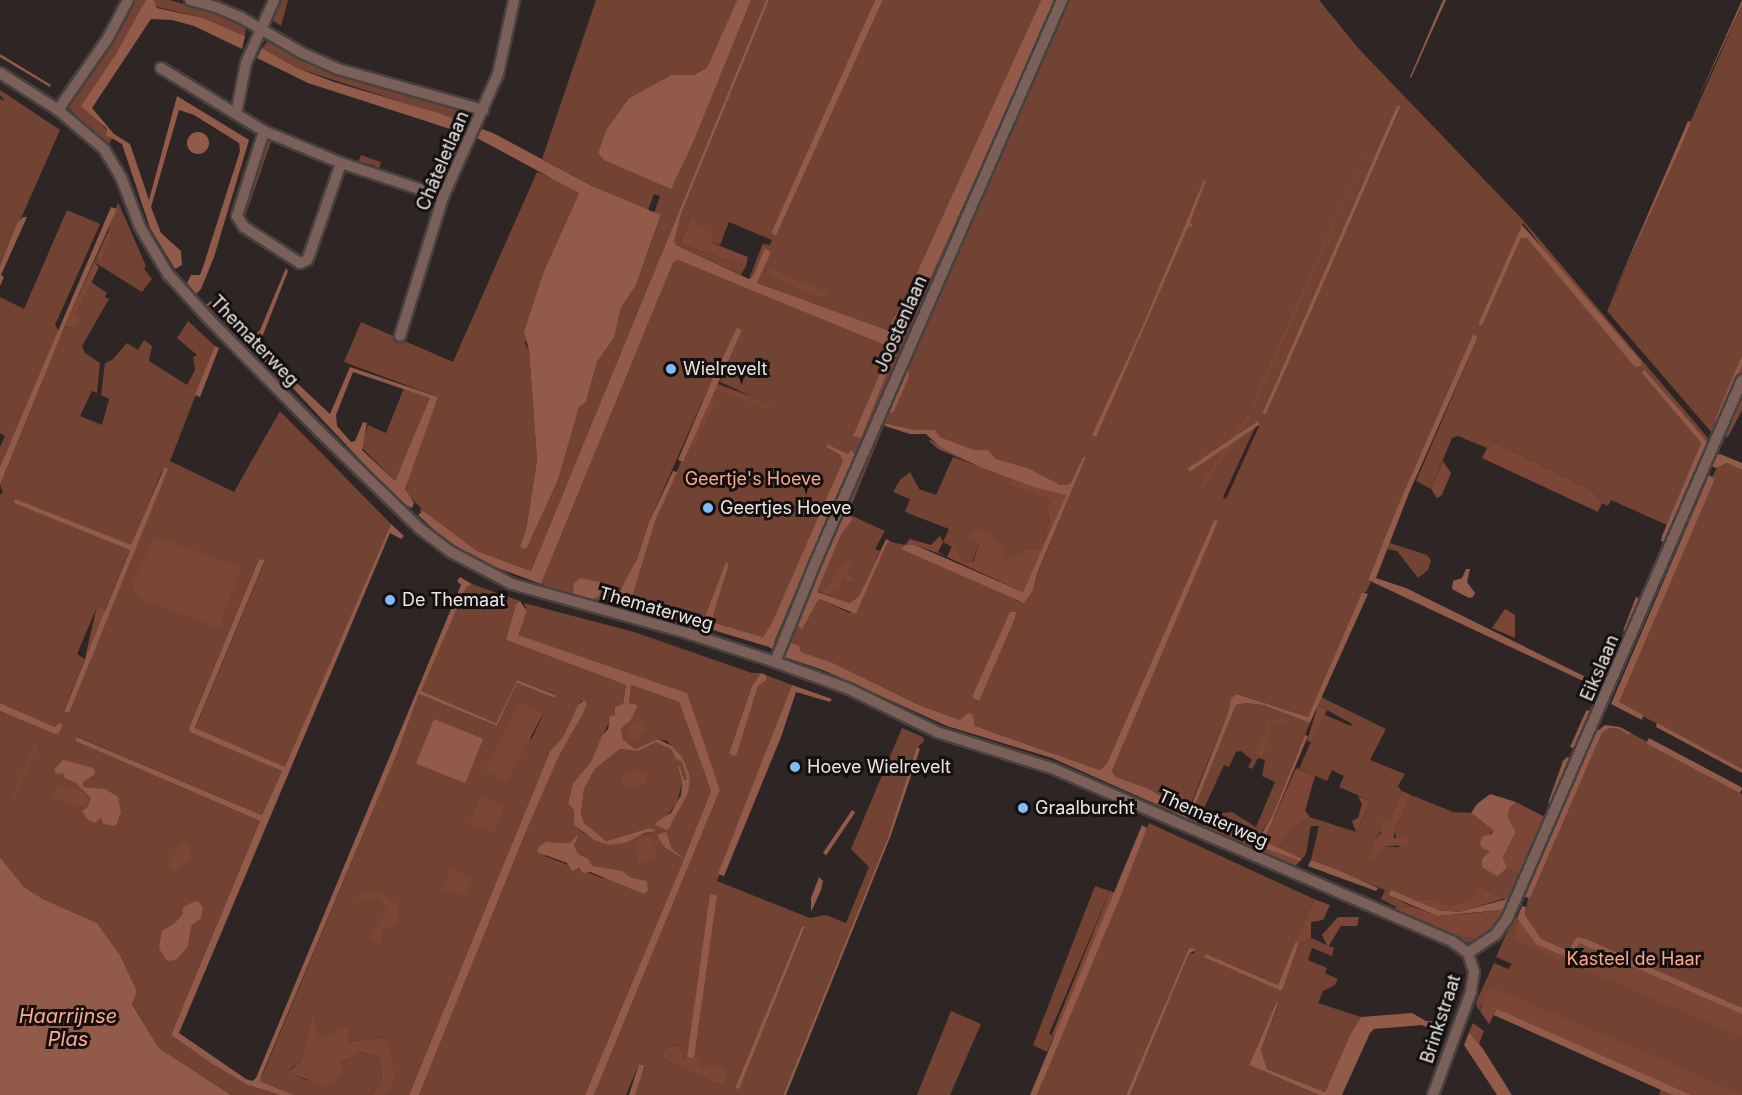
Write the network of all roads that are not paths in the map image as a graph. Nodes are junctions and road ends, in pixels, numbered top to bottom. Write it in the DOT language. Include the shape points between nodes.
graph roads {
  1 [pos="128,0"];
  2 [pos="190,0"];
  3 [pos="274,0"];
  4 [pos="514,0"];
  5 [pos="1062,0"];
  6 [pos="259,34"];
  7 [pos="161,68"];
  8 [pos="0,73"];
  9 [pos="58,110"];
  10 [pos="483,110"];
  11 [pos="236,114"];
  12 [pos="264,131"];
  13 [pos="341,163"];
  14 [pos="443,197"];
  15 [pos="400,336"];
  16 [pos="1742,380"];
  17 [pos="776,658"];
  18 [pos="1468,953"];
  19 [pos="1432,1095"];
  1 -- 9 [label="street" via="108,38"];
  2 -- 6 [label="street" via="216,7"];
  3 -- 6 [label="street"];
  4 -- 10 [label="street, Châteletlaan" via="505,52"];
  5 -- 17 [label="street, Joostenlaan"];
  6 -- 10 [label="street" via="338,69"];
  6 -- 11 [label="street" via="246,63"];
  7 -- 11 [label="street"];
  8 -- 9 [label="street, Thematerweg"];
  9 -- 17 [label="street, Thematerweg" via="104,149 121,177 140,227 168,274 419,528 471,564 512,584"];
  10 -- 14 [label="street, Châteletlaan"];
  11 -- 12 [label="street"];
  12 -- 13 [label="street"];
  12 -- 13 [label="street" via="237,216 244,227 300,263 310,253"];
  13 -- 14 [label="street"];
  14 -- 15 [label="street, Châteletlaan"];
  16 -- 18 [label="street, Eikslaan" via="1506,919 1496,934"];
  17 -- 18 [label="street, Thematerweg" via="937,732 1094,786 1453,942"];
  18 -- 19 [label="street, Brinkstraat" via="1474,972 1472,992"];
}
